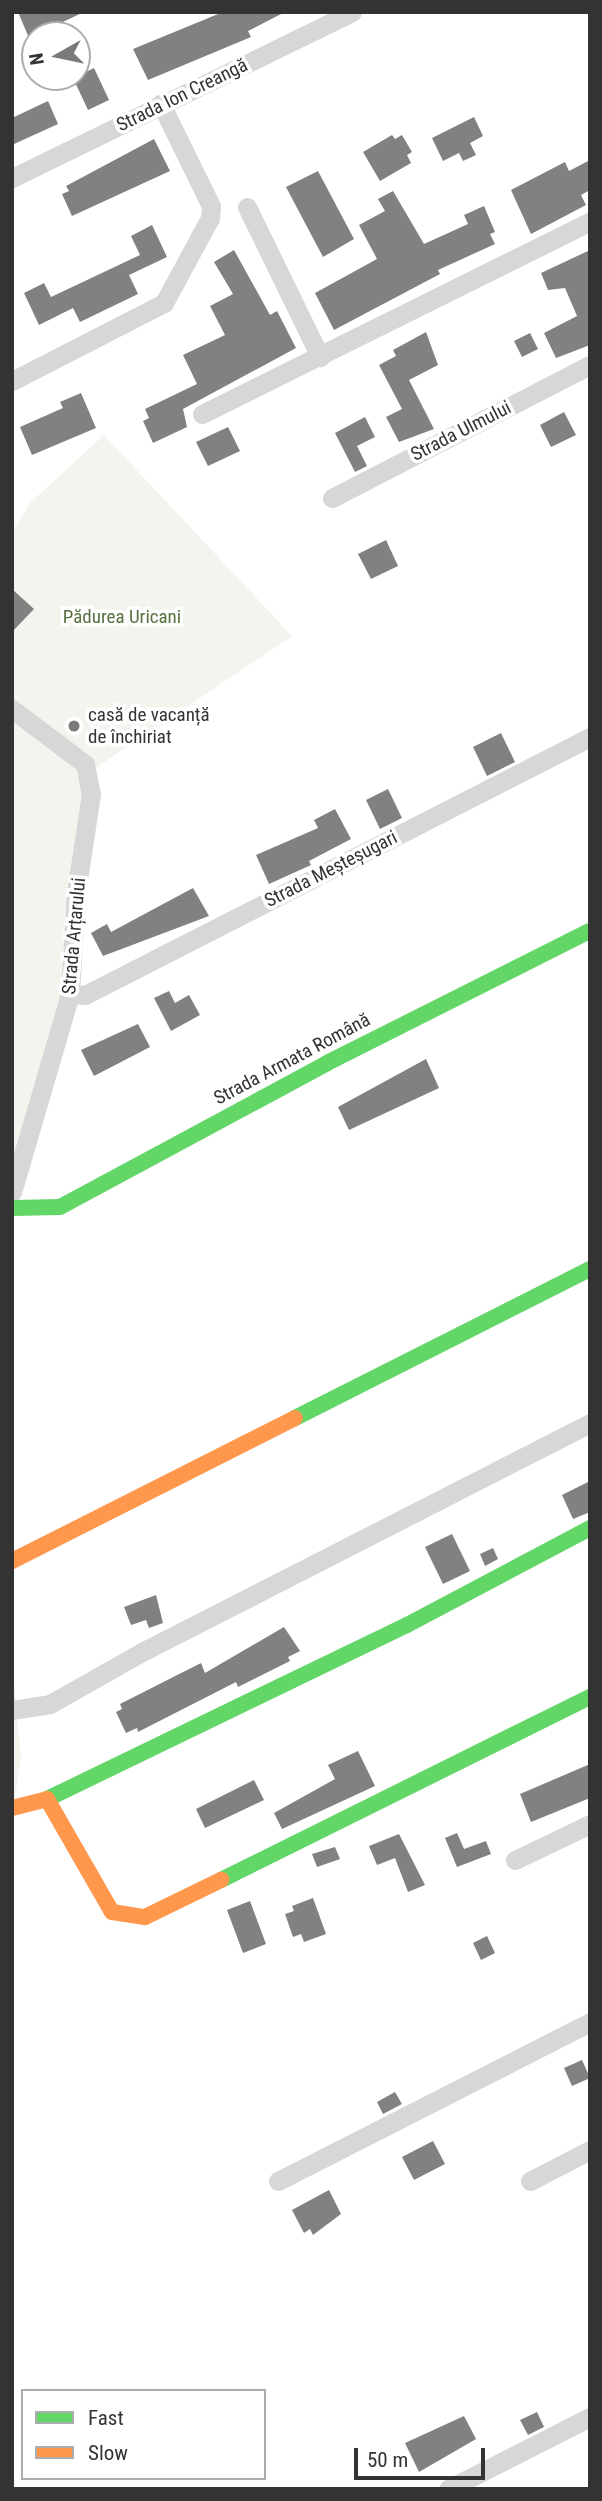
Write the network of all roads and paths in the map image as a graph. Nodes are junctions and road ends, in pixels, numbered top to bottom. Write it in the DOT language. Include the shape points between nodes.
graph roads {
  1 [pos="352,12"];
  2 [pos="161,104"];
  3 [pos="12,178"];
  4 [pos="247,207"];
  5 [pos="590,221"];
  6 [pos="320,357"];
  7 [pos="590,365"];
  8 [pos="12,381"];
  9 [pos="202,414"];
  10 [pos="332,498"];
  11 [pos="12,709"];
  12 [pos="590,737"];
  13 [pos="590,931"];
  14 [pos="70,994"];
  15 [pos="12,1192"];
  16 [pos="12,1208"];
  17 [pos="590,1269"];
  18 [pos="590,1423"];
  19 [pos="590,1528"];
  20 [pos="12,1561"];
  21 [pos="590,1697"];
  22 [pos="12,1710"];
  23 [pos="47,1799"];
  24 [pos="12,1808"];
  25 [pos="590,1824"];
  26 [pos="515,1860"];
  27 [pos="590,2022"];
  28 [pos="590,2150"];
  29 [pos="278,2181"];
  30 [pos="530,2181"];
  31 [pos="590,2417"];
  32 [pos="448,2489"];
  1 -- 2 [label="street, Strada Ion Creangă"];
  2 -- 3 [label="street, Strada Ion Creangă"];
  2 -- 8 [label="street" via="211,206 210,218 164,303"];
  4 -- 6 [label="street"];
  5 -- 6 [label="street"];
  6 -- 9 [label="street"];
  7 -- 10 [label="street, Strada Ulmului"];
  11 -- 14 [label="street, Strada Arțarului" via="85,764 89,774"];
  12 -- 14 [label="street, Strada Meșteșugari" via="85,995"];
  13 -- 16 [label="street, Strada Armata Română" via="327,1063 60,1207"];
  14 -- 15 [label="street, Strada Arțarului"];
  17 -- 20 [label="street"];
  18 -- 22 [label="street" via="152,1646 50,1704"];
  19 -- 23 [label="street" via="407,1625"];
  21 -- 23 [label="street" via="145,1917 112,1912"];
  23 -- 24 [label="street"];
  25 -- 26 [label="street"];
  27 -- 29 [label="street"];
  28 -- 30 [label="street"];
  31 -- 32 [label="street"];
}
